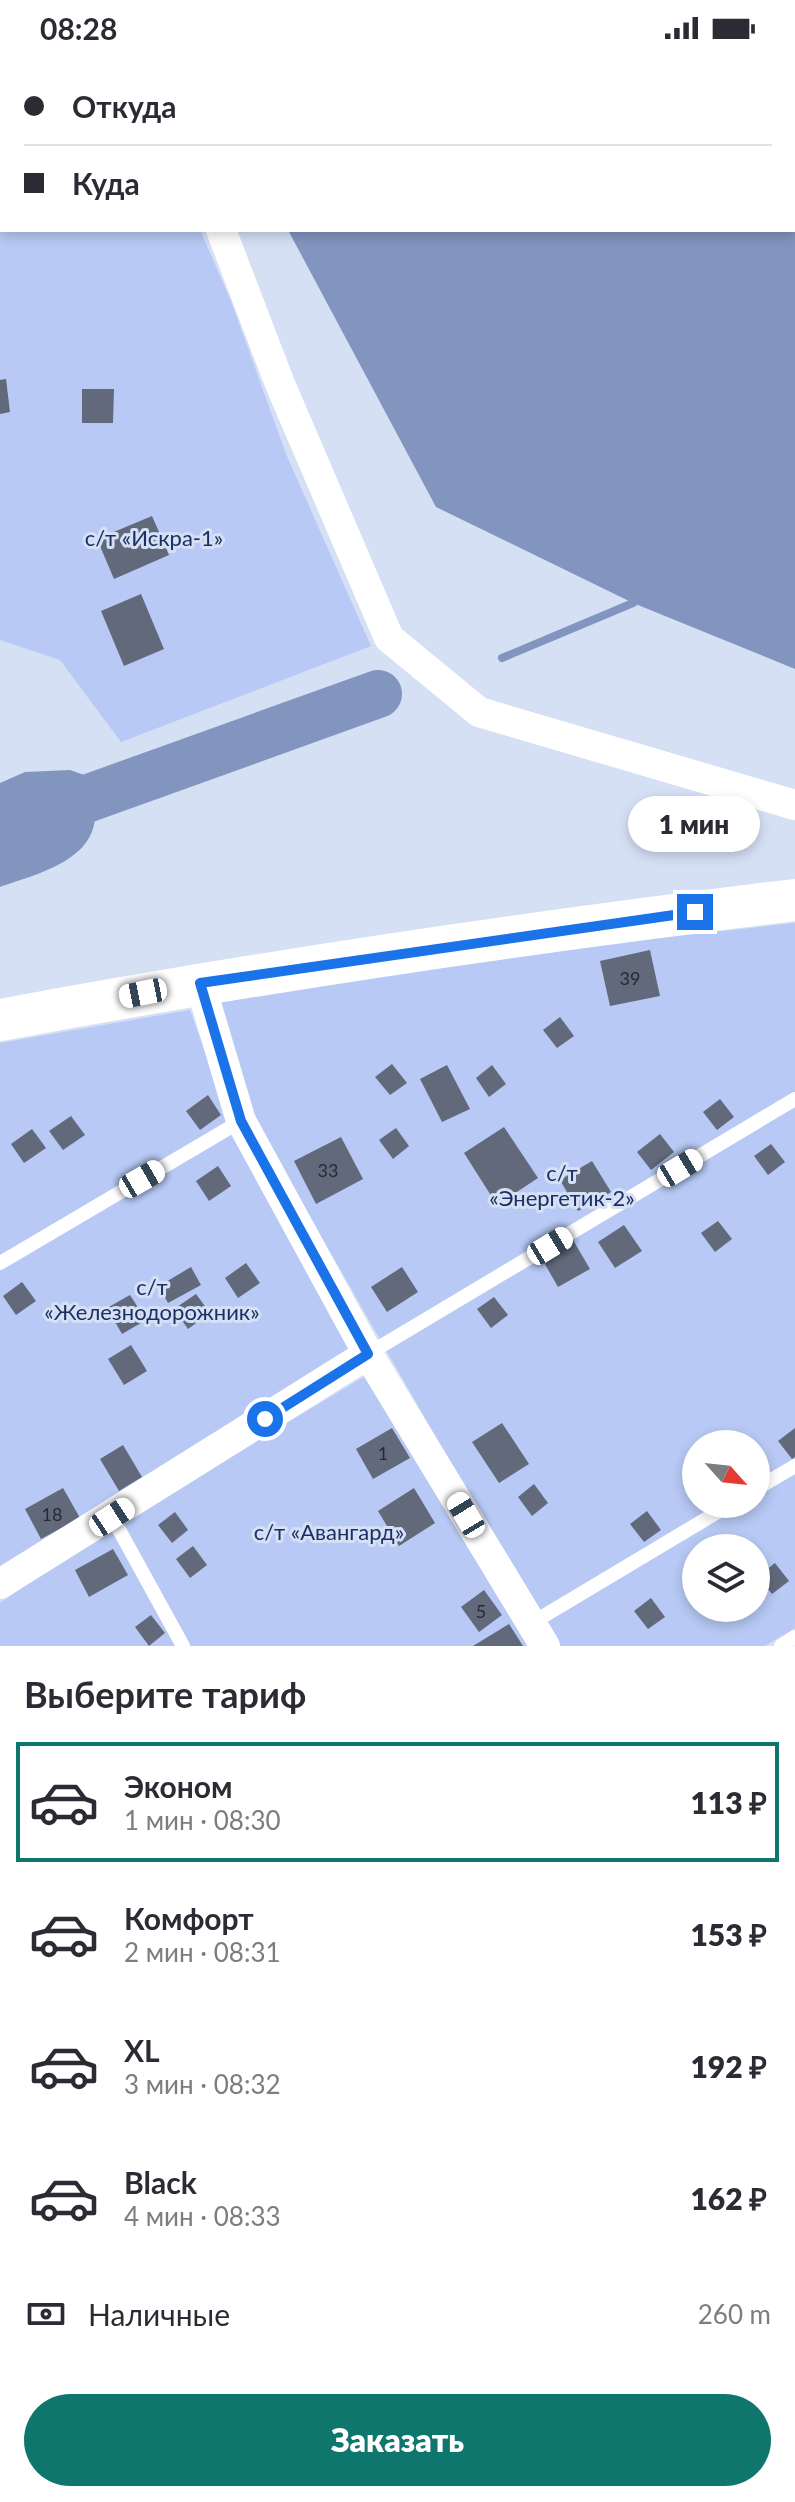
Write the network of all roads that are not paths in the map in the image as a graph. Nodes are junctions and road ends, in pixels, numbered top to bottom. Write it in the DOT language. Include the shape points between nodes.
graph roads {
  1 [pos="222,232"];
  2 [pos="795,805"];
  3 [pos="795,900"];
  4 [pos="200,983"];
  5 [pos="0,1020"];
  6 [pos="795,1099"];
  7 [pos="241,1121"];
  8 [pos="0,1263"];
  9 [pos="368,1354"];
  10 [pos="795,1466"];
  11 [pos="770,1481"];
  12 [pos="112,1517"];
  13 [pos="710,1518"];
  14 [pos="0,1584"];
  15 [pos="538,1635"];
  16 [pos="795,1637"];
  17 [pos="183,1646"];
  18 [pos="781,1646"];
  1 -- 2 [label="street" via="280,384 389,638 479,712"];
  3 -- 4 [label="main road" via="583,925"];
  4 -- 5 [label="main road"];
  4 -- 7 [label="street"];
  6 -- 9 [label="lane"];
  7 -- 8 [label="lane"];
  7 -- 9 [label="street"];
  9 -- 12 [label="street"];
  9 -- 15 [label="street"];
  10 -- 11 [label="lane"];
  12 -- 14 [label="street"];
  12 -- 17 [label="lane"];
  13 -- 15 [label="lane"];
  16 -- 18 [label="lane"];
}
